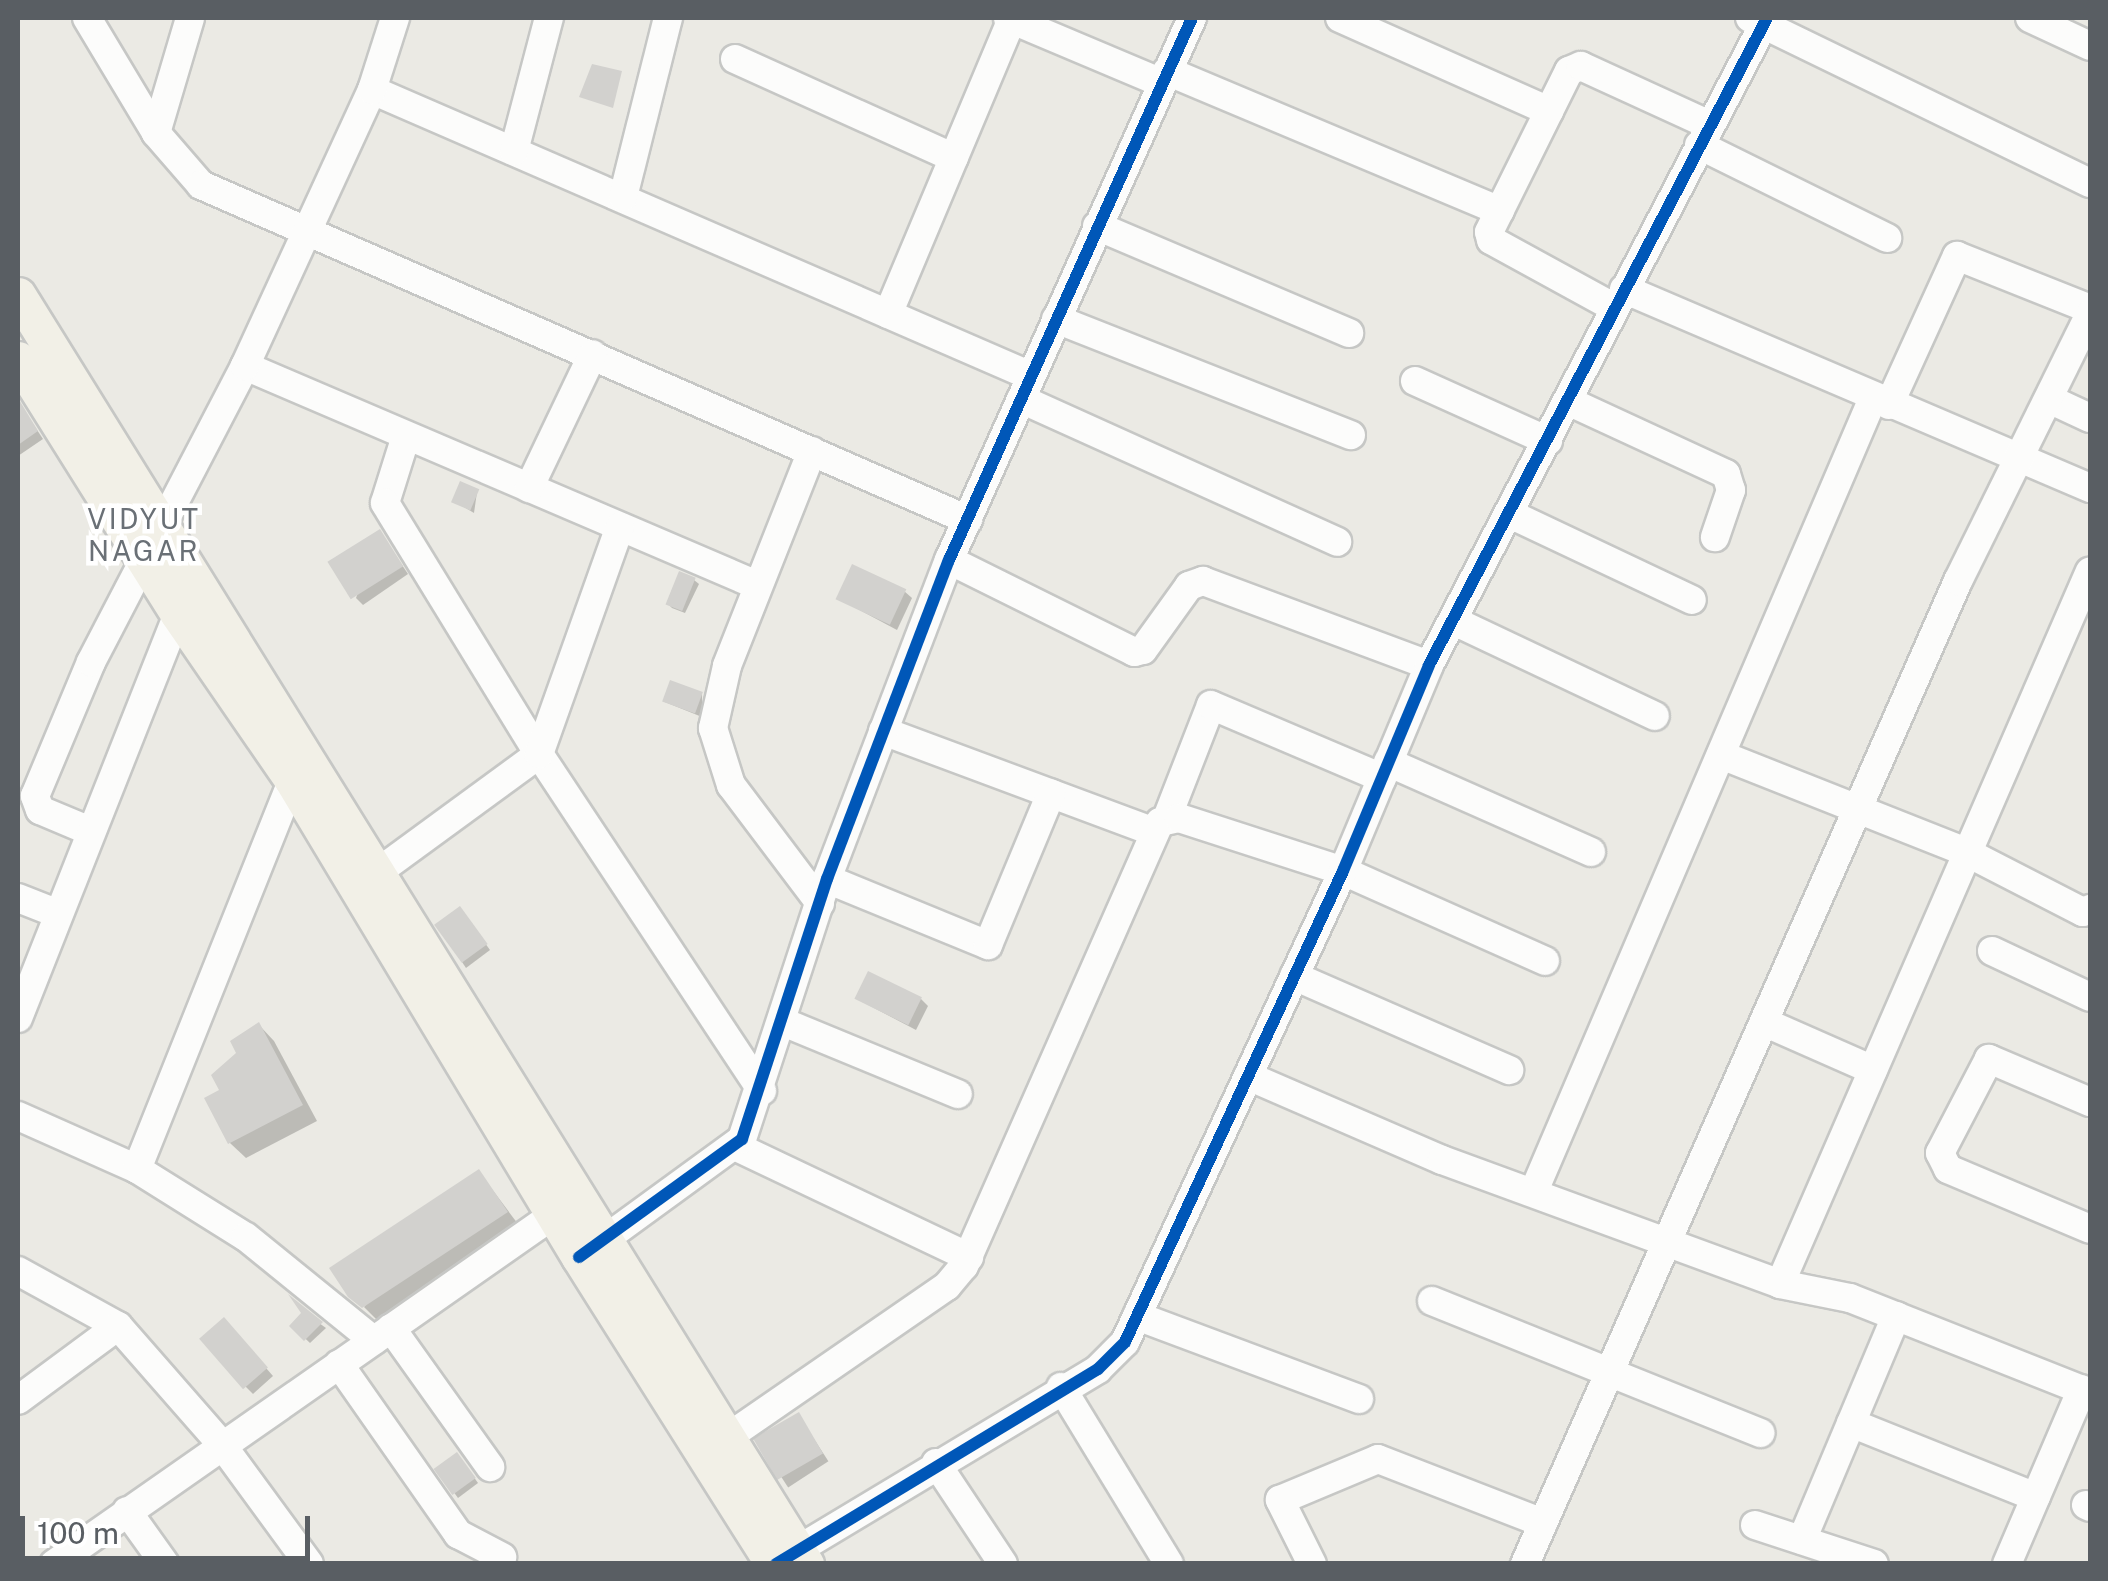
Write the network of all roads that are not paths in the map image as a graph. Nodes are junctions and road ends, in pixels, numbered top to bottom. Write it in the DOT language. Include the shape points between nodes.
graph roads {
  1 [pos="87,18"];
  2 [pos="190,18"];
  3 [pos="394,18"];
  4 [pos="549,18"];
  5 [pos="668,18"];
  6 [pos="1010,18"];
  7 [pos="1192,18"];
  8 [pos="1340,18"];
  9 [pos="2030,18"];
  10 [pos="1760,20"];
  11 [pos="2090,46"];
  12 [pos="734,60"];
  13 [pos="1165,77"];
  14 [pos="372,90"];
  15 [pos="1549,111"];
  16 [pos="156,133"];
  17 [pos="1704,135"];
  18 [pos="514,151"];
  19 [pos="954,158"];
  20 [pos="2090,184"];
  21 [pos="623,197"];
  22 [pos="1500,211"];
  23 [pos="1097,226"];
  24 [pos="307,229"];
  25 [pos="1888,238"];
  26 [pos="18,296"];
  27 [pos="1620,298"];
  28 [pos="2090,311"];
  29 [pos="888,314"];
  30 [pos="1056,319"];
  31 [pos="1349,333"];
  32 [pos="593,354"];
  33 [pos="18,359"];
  34 [pos="246,366"];
  35 [pos="1415,381"];
  36 [pos="1026,388"];
  37 [pos="2049,399"];
  38 [pos="1568,401"];
  39 [pos="1881,402"];
  40 [pos="2090,418"];
  41 [pos="406,436"];
  42 [pos="1350,436"];
  43 [pos="1548,441"];
  44 [pos="812,451"];
  45 [pos="2020,458"];
  46 [pos="529,488"];
  47 [pos="2090,488"];
  48 [pos="1510,514"];
  49 [pos="968,520"];
  50 [pos="620,527"];
  51 [pos="162,530"];
  52 [pos="1715,536"];
  53 [pos="1336,542"];
  54 [pos="948,560"];
  55 [pos="144,562"];
  56 [pos="2090,571"];
  57 [pos="757,585"];
  58 [pos="1692,600"];
  59 [pos="178,614"];
  60 [pos="1454,621"];
  61 [pos="1429,665"];
  62 [pos="1656,716"];
  63 [pos="883,732"];
  64 [pos="538,754"];
  65 [pos="1721,755"];
  66 [pos="298,766"];
  67 [pos="1385,770"];
  68 [pos="1051,794"];
  69 [pos="1860,812"];
  70 [pos="1160,825"];
  71 [pos="90,831"];
  72 [pos="1592,852"];
  73 [pos="1968,853"];
  74 [pos="1342,871"];
  75 [pos="378,872"];
  76 [pos="823,891"];
  77 [pos="18,898"];
  78 [pos="2090,909"];
  79 [pos="56,913"];
  80 [pos="1992,951"];
  81 [pos="1545,960"];
  82 [pos="1294,976"];
  83 [pos="2090,997"];
  84 [pos="18,1018"];
  85 [pos="783,1022"];
  86 [pos="1764,1022"];
  87 [pos="1508,1070"];
  88 [pos="1873,1070"];
  89 [pos="1248,1076"];
  90 [pos="762,1091"];
  91 [pos="958,1094"];
  92 [pos="2090,1102"];
  93 [pos="18,1116"];
  94 [pos="737,1147"];
  95 [pos="137,1169"];
  96 [pos="1534,1191"];
  97 [pos="566,1206"];
  98 [pos="2090,1229"];
  99 [pos="1664,1242"];
  100 [pos="592,1248"];
  101 [pos="969,1257"];
  102 [pos="18,1272"];
  103 [pos="1780,1284"];
  104 [pos="1432,1301"];
  105 [pos="1138,1316"];
  106 [pos="1896,1316"];
  107 [pos="118,1326"];
  108 [pos="382,1334"];
  109 [pos="339,1364"];
  110 [pos="1607,1374"];
  111 [pos="1062,1388"];
  112 [pos="2086,1391"];
  113 [pos="1359,1399"];
  114 [pos="18,1400"];
  115 [pos="1851,1424"];
  116 [pos="1760,1433"];
  117 [pos="728,1437"];
  118 [pos="222,1445"];
  119 [pos="936,1463"];
  120 [pos="490,1467"];
  121 [pos="2036,1497"];
  122 [pos="127,1511"];
  123 [pos="1543,1523"];
  124 [pos="1755,1525"];
  125 [pos="1802,1540"];
  126 [pos="502,1557"];
  127 [pos="788,1560"];
  128 [pos="1307,1562"];
  129 [pos="54,1564"];
  130 [pos="166,1564"];
  131 [pos="309,1564"];
  132 [pos="1003,1564"];
  133 [pos="1170,1564"];
  134 [pos="1526,1564"];
  135 [pos="1874,1564"];
  136 [pos="2007,1564"];
  1 -- 16 [label="street"];
  2 -- 16 [label="street"];
  3 -- 14 [label="street"];
  4 -- 18 [label="street"];
  5 -- 21 [label="street"];
  6 -- 13 [label="street"];
  6 -- 19 [label="street"];
  7 -- 13 [label="street"];
  8 -- 15 [label="street"];
  9 -- 11 [label="street"];
  10 -- 17 [label="street"];
  10 -- 20 [label="street"];
  12 -- 19 [label="street"];
  13 -- 22 [label="street"];
  13 -- 23 [label="street"];
  14 -- 18 [label="street"];
  14 -- 24 [label="street"];
  15 -- 17 [label="street" via="1570,71 1581,66"];
  15 -- 22 [label="street"];
  16 -- 24 [label="street" via="202,184"];
  17 -- 25 [label="street"];
  17 -- 27 [label="street"];
  18 -- 21 [label="street"];
  19 -- 29 [label="street"];
  21 -- 29 [label="street"];
  22 -- 27 [label="street" via="1489,232 1496,247"];
  23 -- 30 [label="street"];
  23 -- 31 [label="street"];
  24 -- 32 [label="street"];
  24 -- 34 [label="street"];
  26 -- 51 [label="main road"];
  27 -- 38 [label="street"];
  27 -- 39 [label="street"];
  28 -- 37 [label="street"];
  28 -- 39 [label="street" via="1957,256"];
  29 -- 36 [label="street"];
  30 -- 36 [label="street"];
  30 -- 42 [label="street"];
  32 -- 44 [label="street"];
  32 -- 46 [label="street"];
  33 -- 55 [label="main road"];
  34 -- 41 [label="street"];
  34 -- 51 [label="street"];
  35 -- 43 [label="street"];
  36 -- 49 [label="street"];
  36 -- 53 [label="street"];
  37 -- 40 [label="street"];
  37 -- 45 [label="street"];
  38 -- 43 [label="street"];
  38 -- 52 [label="street" via="1726,474 1732,490"];
  39 -- 45 [label="street"];
  39 -- 65 [label="street"];
  41 -- 46 [label="street"];
  41 -- 64 [label="street" via="385,503"];
  43 -- 48 [label="street"];
  44 -- 49 [label="street"];
  44 -- 57 [label="street"];
  45 -- 47 [label="street"];
  45 -- 69 [label="street" via="1958,581"];
  46 -- 50 [label="street"];
  48 -- 58 [label="street"];
  48 -- 60 [label="street"];
  49 -- 54 [label="street"];
  50 -- 57 [label="street"];
  50 -- 64 [label="street"];
  51 -- 55 [label="street"];
  51 -- 66 [label="main road"];
  54 -- 61 [label="street" via="1134,652 1143,650 1189,586 1203,581"];
  54 -- 63 [label="street"];
  55 -- 59 [label="main road"];
  55 -- 71 [label="street" via="91,662 35,796 40,810"];
  56 -- 73 [label="street"];
  57 -- 76 [label="street" via="713,728 731,784"];
  59 -- 66 [label="main road"];
  59 -- 71 [label="street"];
  60 -- 61 [label="street"];
  60 -- 62 [label="street"];
  61 -- 67 [label="street"];
  63 -- 68 [label="street"];
  63 -- 76 [label="street"];
  64 -- 75 [label="street"];
  64 -- 90 [label="street"];
  65 -- 69 [label="street"];
  65 -- 96 [label="street"];
  66 -- 75 [label="main road"];
  66 -- 95 [label="street"];
  66 -- 97 [label="main road"];
  67 -- 70 [label="street" via="1211,705"];
  67 -- 72 [label="street"];
  67 -- 74 [label="street"];
  68 -- 70 [label="street"];
  68 -- 76 [label="street" via="988,945"];
  69 -- 73 [label="street"];
  69 -- 86 [label="street"];
  70 -- 74 [label="street"];
  70 -- 101 [label="street"];
  71 -- 79 [label="street"];
  73 -- 78 [label="street" via="2083,912"];
  73 -- 88 [label="street"];
  74 -- 81 [label="street"];
  74 -- 82 [label="street"];
  75 -- 97 [label="main road"];
  76 -- 85 [label="street"];
  77 -- 79 [label="street"];
  79 -- 84 [label="street"];
  80 -- 83 [label="street"];
  82 -- 87 [label="street"];
  82 -- 89 [label="street"];
  85 -- 90 [label="street"];
  85 -- 91 [label="street"];
  86 -- 88 [label="street"];
  86 -- 99 [label="street"];
  88 -- 103 [label="street"];
  89 -- 96 [label="street" via="1442,1160"];
  89 -- 105 [label="street"];
  90 -- 94 [label="street"];
  92 -- 98 [label="street" via="1990,1060 1940,1153 1948,1169"];
  93 -- 95 [label="street"];
  94 -- 100 [label="street"];
  94 -- 101 [label="street"];
  95 -- 108 [label="street"];
  96 -- 99 [label="street"];
  97 -- 100 [label="main road"];
  97 -- 108 [label="street"];
  99 -- 103 [label="street"];
  99 -- 110 [label="street"];
  100 -- 117 [label="main road"];
  100 -- 127 [label="main road"];
  101 -- 117 [label="street" via="947,1286"];
  102 -- 107 [label="street"];
  103 -- 106 [label="street" via="1850,1298"];
  104 -- 110 [label="street"];
  105 -- 111 [label="street" via="1125,1342 1098,1369"];
  105 -- 113 [label="street"];
  106 -- 112 [label="street"];
  106 -- 115 [label="street"];
  107 -- 114 [label="street"];
  107 -- 118 [label="street"];
  108 -- 109 [label="street"];
  108 -- 120 [label="street"];
  109 -- 118 [label="street"];
  109 -- 126 [label="street" via="458,1534"];
  110 -- 116 [label="street"];
  110 -- 123 [label="street"];
  111 -- 119 [label="street"];
  111 -- 133 [label="street"];
  112 -- 121 [label="street"];
  115 -- 121 [label="street"];
  115 -- 125 [label="street"];
  117 -- 127 [label="main road"];
  118 -- 122 [label="street"];
  118 -- 131 [label="street"];
  119 -- 127 [label="street"];
  119 -- 132 [label="street"];
  121 -- 136 [label="street"];
  122 -- 129 [label="street"];
  122 -- 130 [label="street"];
  123 -- 128 [label="street" via="1378,1459 1280,1500"];
  123 -- 134 [label="street"];
  124 -- 125 [label="street"];
  125 -- 135 [label="street"];
}
